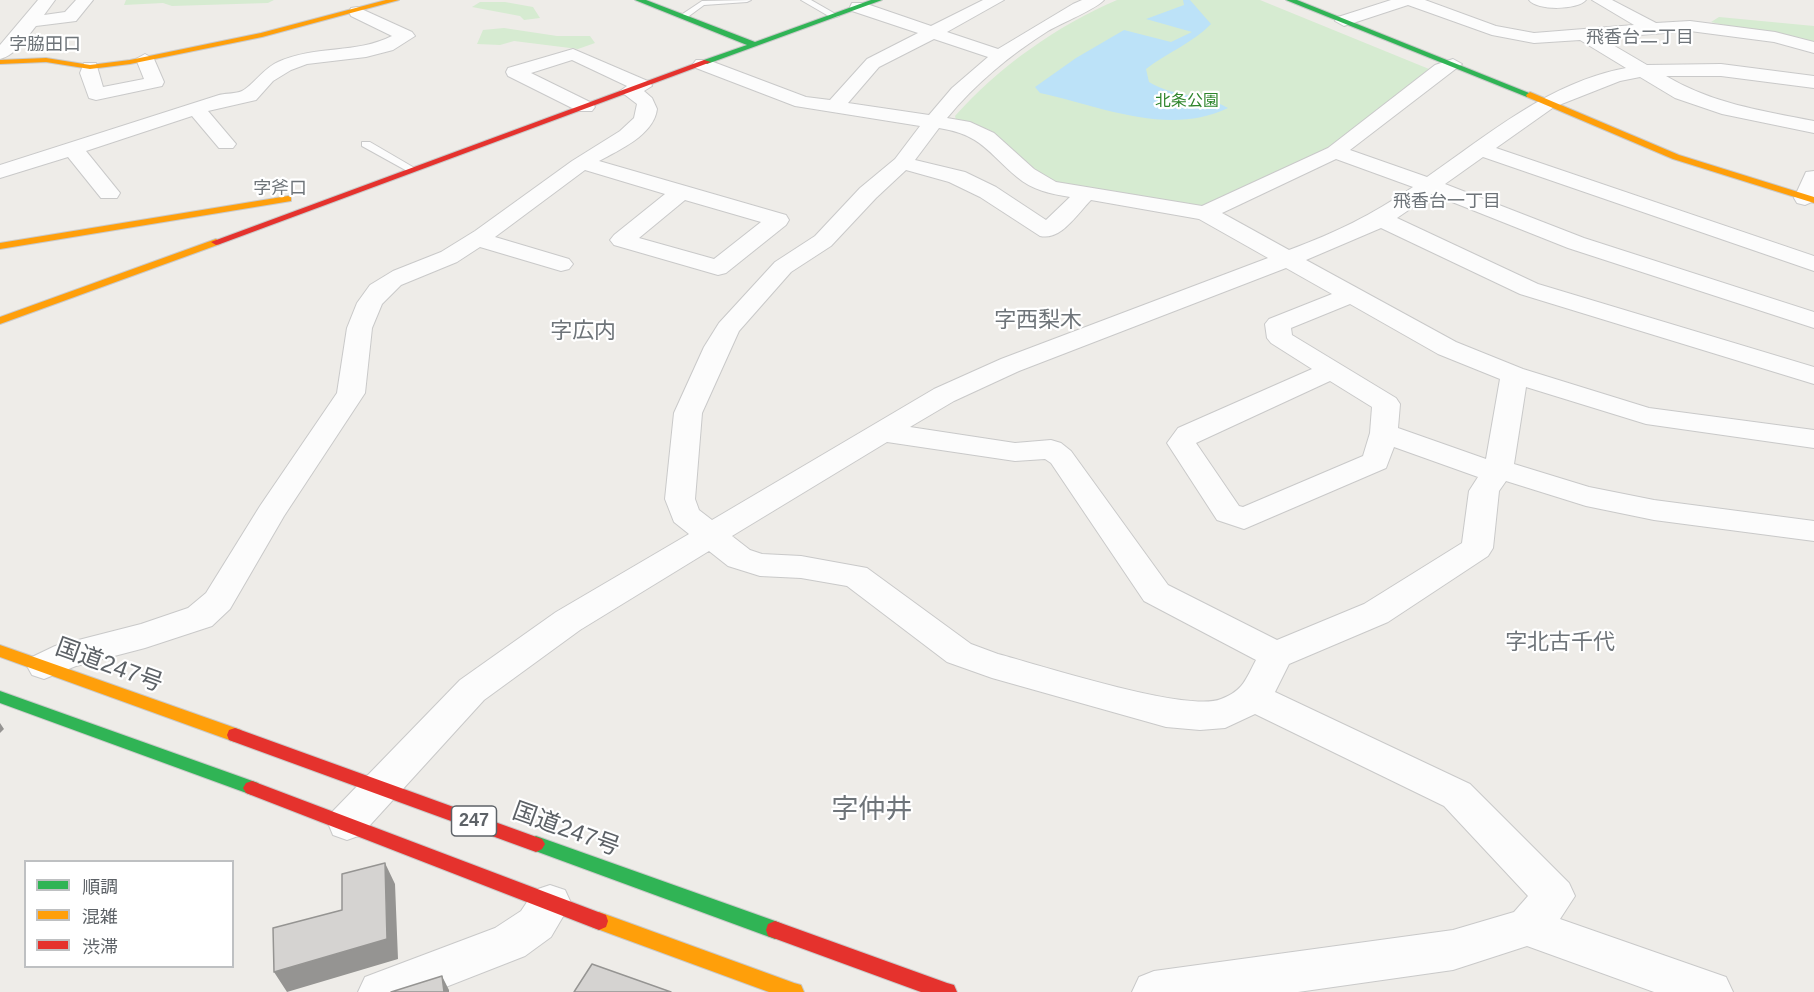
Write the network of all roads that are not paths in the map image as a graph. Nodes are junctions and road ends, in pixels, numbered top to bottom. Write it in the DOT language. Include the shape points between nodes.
graph roads {
  1 [pos="47,0"];
  2 [pos="85,0"];
  3 [pos="394,0"];
  4 [pos="639,0"];
  5 [pos="747,0"];
  6 [pos="805,0"];
  7 [pos="878,0"];
  8 [pos="996,0"];
  9 [pos="1096,0"];
  10 [pos="1290,0"];
  11 [pos="1408,0"];
  12 [pos="1537,0"];
  13 [pos="1578,0"];
  14 [pos="1600,0"];
  15 [pos="858,7"];
  16 [pos="1481,7"];
  17 [pos="357,12"];
  18 [pos="96,14"];
  19 [pos="70,16"];
  20 [pos="682,16"];
  21 [pos="835,16"];
  22 [pos="31,21"];
  23 [pos="1344,21"];
  24 [pos="1652,28"];
  25 [pos="934,32"];
  26 [pos="1584,35"];
  27 [pos="1531,37"];
  28 [pos="755,45"];
  29 [pos="1814,48"];
  30 [pos="0,54"];
  31 [pos="1002,56"];
  32 [pos="145,59"];
  33 [pos="0,62"];
  34 [pos="702,64"];
  35 [pos="1453,64"];
  36 [pos="90,67"];
  37 [pos="1642,71"];
  38 [pos="1814,82"];
  39 [pos="636,88"];
  40 [pos="1547,104"];
  41 [pos="835,106"];
  42 [pos="585,107"];
  43 [pos="196,109"];
  44 [pos="935,120"];
  45 [pos="1814,127"];
  46 [pos="226,144"];
  47 [pos="366,144"];
  48 [pos="73,149"];
  49 [pos="1481,150"];
  50 [pos="1335,152"];
  51 [pos="582,163"];
  52 [pos="902,163"];
  53 [pos="413,170"];
  54 [pos="0,172"];
  55 [pos="1814,177"];
  56 [pos="1429,185"];
  57 [pos="109,193"];
  58 [pos="680,193"];
  59 [pos="1085,194"];
  60 [pos="1810,199"];
  61 [pos="325,201"];
  62 [pos="1205,213"];
  63 [pos="1381,219"];
  64 [pos="477,239"];
  65 [pos="0,246"];
  66 [pos="1287,258"];
  67 [pos="561,264"];
  68 [pos="1814,264"];
  69 [pos="1354,294"];
  70 [pos="1814,320"];
  71 [pos="0,321"];
  72 [pos="1332,370"];
  73 [pos="1514,375"];
  74 [pos="1814,376"];
  75 [pos="882,432"];
  76 [pos="1384,434"];
  77 [pos="1814,439"];
  78 [pos="1497,471"];
  79 [pos="1814,531"];
  80 [pos="708,535"];
  81 [pos="0,651"];
  82 [pos="1276,655"];
  83 [pos="44,666"];
  84 [pos="0,697"];
  85 [pos="1254,698"];
  86 [pos="381,788"];
  87 [pos="347,824"];
  88 [pos="550,903"];
  89 [pos="1527,927"];
  90 [pos="380,992"];
  91 [pos="794,992"];
  92 [pos="947,992"];
  93 [pos="1155,992"];
  94 [pos="1711,992"];
  1 -- 22 [label="street"];
  2 -- 19 [label="street"];
  3 -- 17 [label="main road"];
  4 -- 20 [label="main road"];
  5 -- 20 [label="lane" via="702,3"];
  6 -- 21 [label="lane"];
  7 -- 15 [label="main road"];
  8 -- 25 [label="street"];
  9 -- 31 [label="street"];
  10 -- 23 [label="main road"];
  11 -- 23 [label="street"];
  11 -- 27 [label="street" via="1491,30"];
  12 -- 13 [label="street"];
  14 -- 24 [label="street"];
  15 -- 21 [label="main road"];
  15 -- 25 [label="street"];
  16 -- 27 [label="street"];
  17 -- 32 [label="main road"];
  17 -- 43 [label="street" via="406,36 372,51 300,59 273,72 249,96"];
  18 -- 19 [label="street"];
  19 -- 22 [label="street"];
  20 -- 28 [label="main road"];
  21 -- 28 [label="main road"];
  22 -- 30 [label="street"];
  23 -- 35 [label="main road"];
  24 -- 26 [label="street"];
  24 -- 29 [label="street" via="1728,29"];
  25 -- 31 [label="street"];
  25 -- 41 [label="street" via="873,63"];
  26 -- 27 [label="street"];
  26 -- 37 [label="street"];
  28 -- 34 [label="main road"];
  31 -- 44 [label="street" via="960,91"];
  32 -- 36 [label="main road"];
  32 -- 36 [label="street" via="155,82 96,94"];
  33 -- 36 [label="main road" via="46,60"];
  34 -- 39 [label="main road"];
  34 -- 41 [label="street" via="802,102"];
  35 -- 40 [label="main road"];
  35 -- 50 [label="street" via="1441,69"];
  37 -- 38 [label="street" via="1721,70"];
  37 -- 40 [label="street" via="1615,76"];
  37 -- 45 [label="street" via="1707,104"];
  39 -- 42 [label="main road"];
  39 -- 42 [label="street" via="573,54 515,72"];
  39 -- 51 [label="street" via="647,104 643,120 623,138"];
  40 -- 49 [label="street"];
  40 -- 60 [label="main road" via="1717,172"];
  41 -- 44 [label="street"];
  42 -- 53 [label="main road"];
  43 -- 46 [label="street"];
  43 -- 48 [label="street"];
  44 -- 52 [label="street"];
  44 -- 59 [label="street" via="981,134 1032,179"];
  47 -- 53 [label="lane"];
  48 -- 54 [label="street"];
  48 -- 57 [label="street"];
  49 -- 56 [label="street"];
  49 -- 68 [label="street"];
  50 -- 56 [label="street"];
  50 -- 62 [label="street"];
  51 -- 58 [label="street"];
  51 -- 64 [label="street"];
  52 -- 59 [label="street" via="957,177 1048,231"];
  52 -- 80 [label="street" via="823,241 783,267 728,328 717,347 688,413 680,499 685,515"];
  53 -- 61 [label="main road"];
  55 -- 60 [label="street"];
  56 -- 63 [label="street"];
  56 -- 70 [label="street" via="1576,243"];
  58 -- 58 [label="street" via="702,199 778,220 718,268 622,240"];
  59 -- 62 [label="street"];
  61 -- 65 [label="main road" via="289,199"];
  61 -- 71 [label="main road"];
  62 -- 66 [label="street"];
  63 -- 66 [label="street"];
  63 -- 74 [label="street" via="1530,289"];
  64 -- 67 [label="street"];
  64 -- 83 [label="street" via="381,288 369,303 356,338 356,373 351,393 218,601 200,617 145,636 67,655"];
  66 -- 69 [label="street"];
  66 -- 75 [label="street" via="1010,365 944,395"];
  69 -- 72 [label="street" via="1278,324 1280,338"];
  69 -- 73 [label="street" via="1447,348"];
  72 -- 76 [label="street" via="1386,404"];
  72 -- 76 [label="street" via="1188,434 1180,443 1228,513 1244,519 1376,461"];
  73 -- 77 [label="street" via="1646,416"];
  73 -- 78 [label="street"];
  75 -- 80 [label="street"];
  75 -- 82 [label="street" via="1016,452 1051,449 1061,457 1156,593"];
  76 -- 78 [label="street"];
  78 -- 79 [label="street" via="1654,510"];
  78 -- 82 [label="street" via="1484,491 1477,548 1376,613"];
  80 -- 85 [label="street" via="739,558 760,565 856,576 959,653 992,665 1166,713 1225,714"];
  80 -- 86 [label="street" via="568,621 472,690"];
  81 -- 83 [label="main road, 国道247号 / 247"];
  82 -- 85 [label="street"];
  83 -- 86 [label="main road, 国道247号 / 247"];
  84 -- 87 [label="main road, 247"];
  85 -- 89 [label="street" via="1457,795 1554,896"];
  86 -- 87 [label="street"];
  86 -- 92 [label="main road, 国道247号 / 247"];
  87 -- 88 [label="main road, 247"];
  88 -- 90 [label="street" via="536,924 510,942"];
  88 -- 91 [label="main road, 247"];
  89 -- 93 [label="street" via="1453,950"];
  89 -- 94 [label="street"];
}
